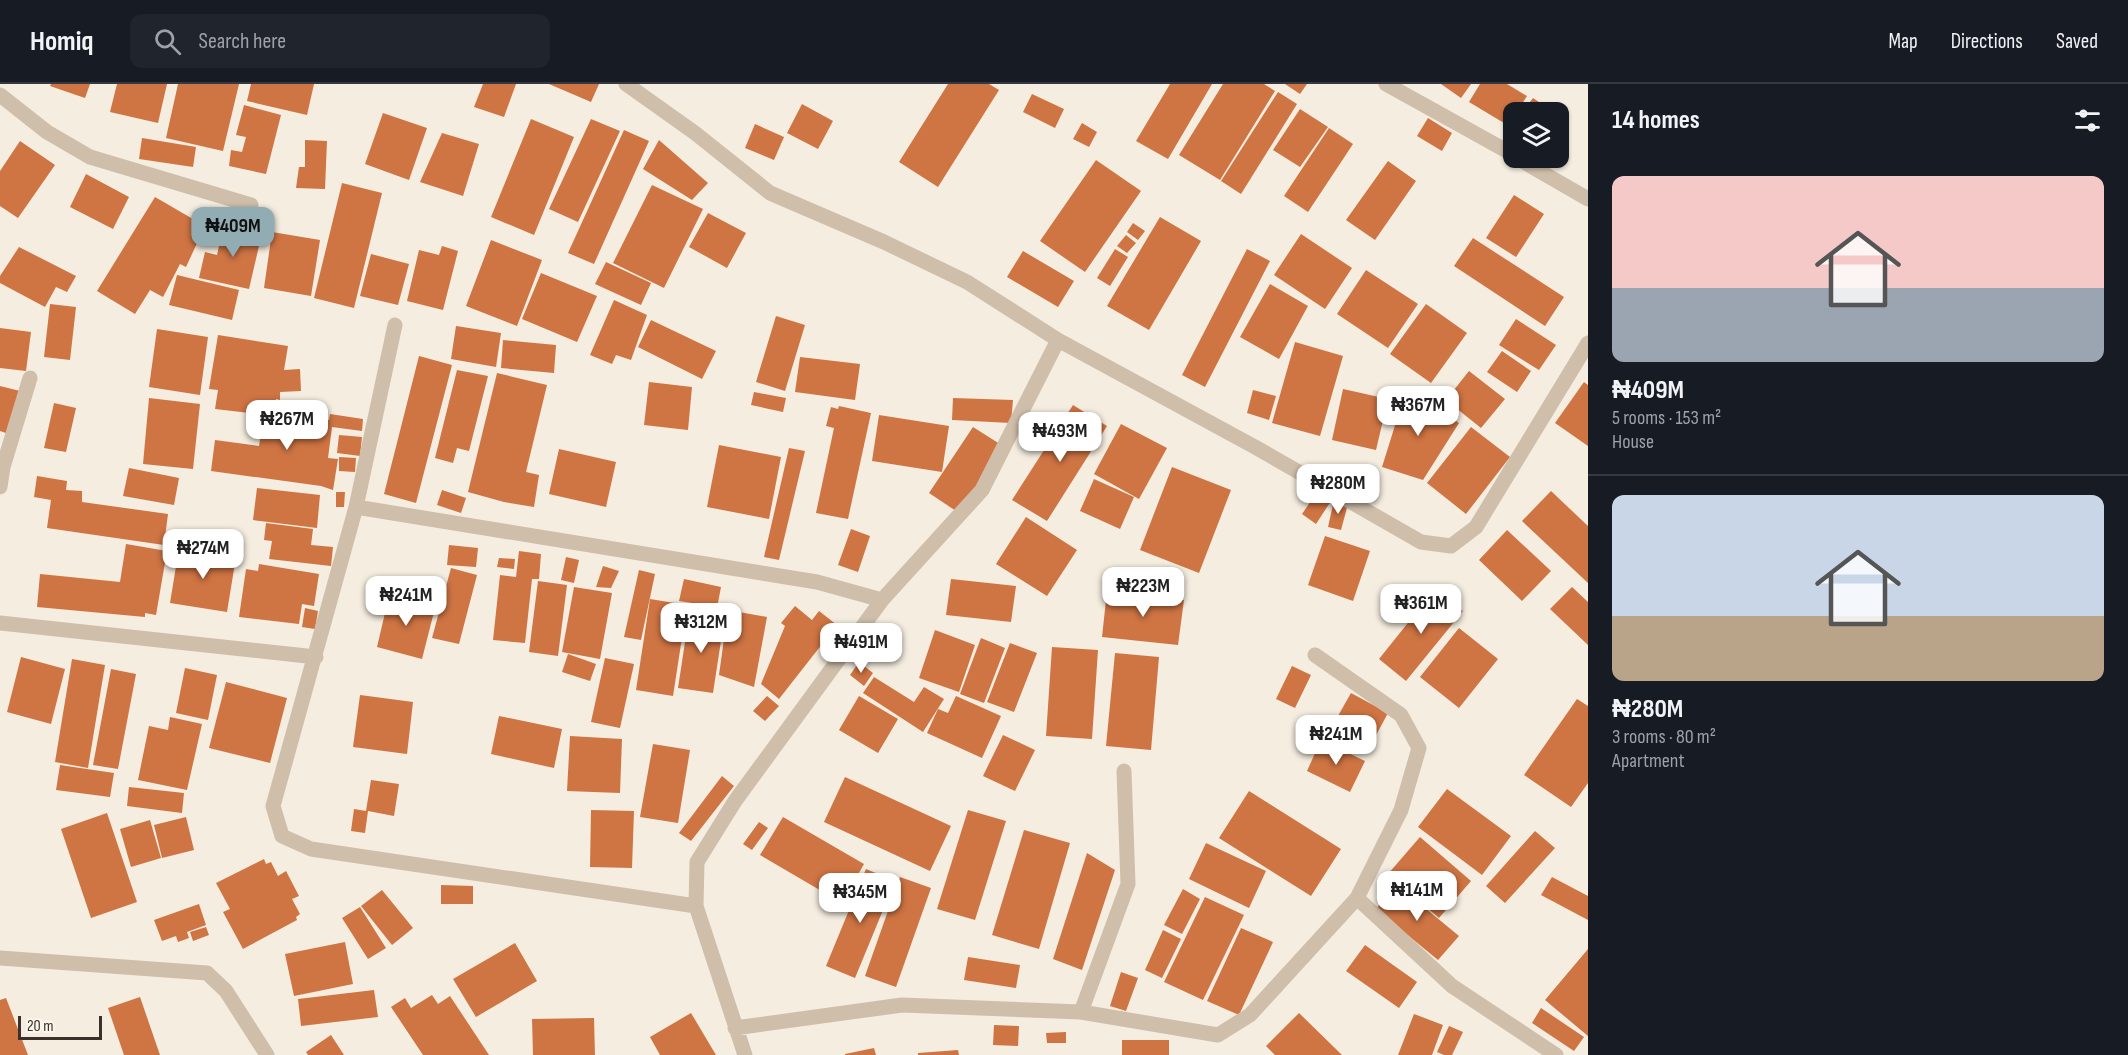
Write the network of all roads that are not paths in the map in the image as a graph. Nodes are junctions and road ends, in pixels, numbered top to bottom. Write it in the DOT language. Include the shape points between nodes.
graph roads {
  1 [pos="626,84"];
  2 [pos="1386,84"];
  3 [pos="0,94"];
  4 [pos="1503,149"];
  5 [pos="1534,168"];
  6 [pos="1588,199"];
  7 [pos="250,205"];
  8 [pos="395,325"];
  9 [pos="1058,340"];
  10 [pos="1588,344"];
  11 [pos="30,378"];
  12 [pos="1,467"];
  13 [pos="0,487"];
  14 [pos="356,507"];
  15 [pos="882,600"];
  16 [pos="0,623"];
  17 [pos="1315,655"];
  18 [pos="316,657"];
  19 [pos="1124,771"];
  20 [pos="1357,898"];
  21 [pos="696,906"];
  22 [pos="0,958"];
  23 [pos="1081,1012"];
  24 [pos="735,1028"];
  25 [pos="267,1055"];
  26 [pos="746,1055"];
  27 [pos="1556,1055"];
  1 -- 9 [label="street" via="770,193 967,282"];
  2 -- 4 [label="street"];
  3 -- 7 [label="street" via="47,132 90,157"];
  5 -- 6 [label="street"];
  8 -- 14 [label="street"];
  9 -- 10 [label="street" via="1421,542 1450,546 1476,527"];
  9 -- 15 [label="street" via="982,490"];
  11 -- 12 [label="street"];
  12 -- 13 [label="street"];
  14 -- 15 [label="street" via="817,582"];
  14 -- 18 [label="street"];
  15 -- 21 [label="street" via="735,801 697,862"];
  16 -- 18 [label="street"];
  17 -- 20 [label="street" via="1401,715 1419,748 1401,810"];
  18 -- 21 [label="street" via="273,806 282,836 311,849"];
  19 -- 23 [label="street" via="1128,884"];
  20 -- 23 [label="street" via="1250,1014 1218,1035"];
  20 -- 27 [label="street" via="1452,986"];
  21 -- 24 [label="street"];
  22 -- 25 [label="street" via="207,973 226,991"];
  23 -- 24 [label="street" via="902,1005"];
  24 -- 26 [label="street"];
}
